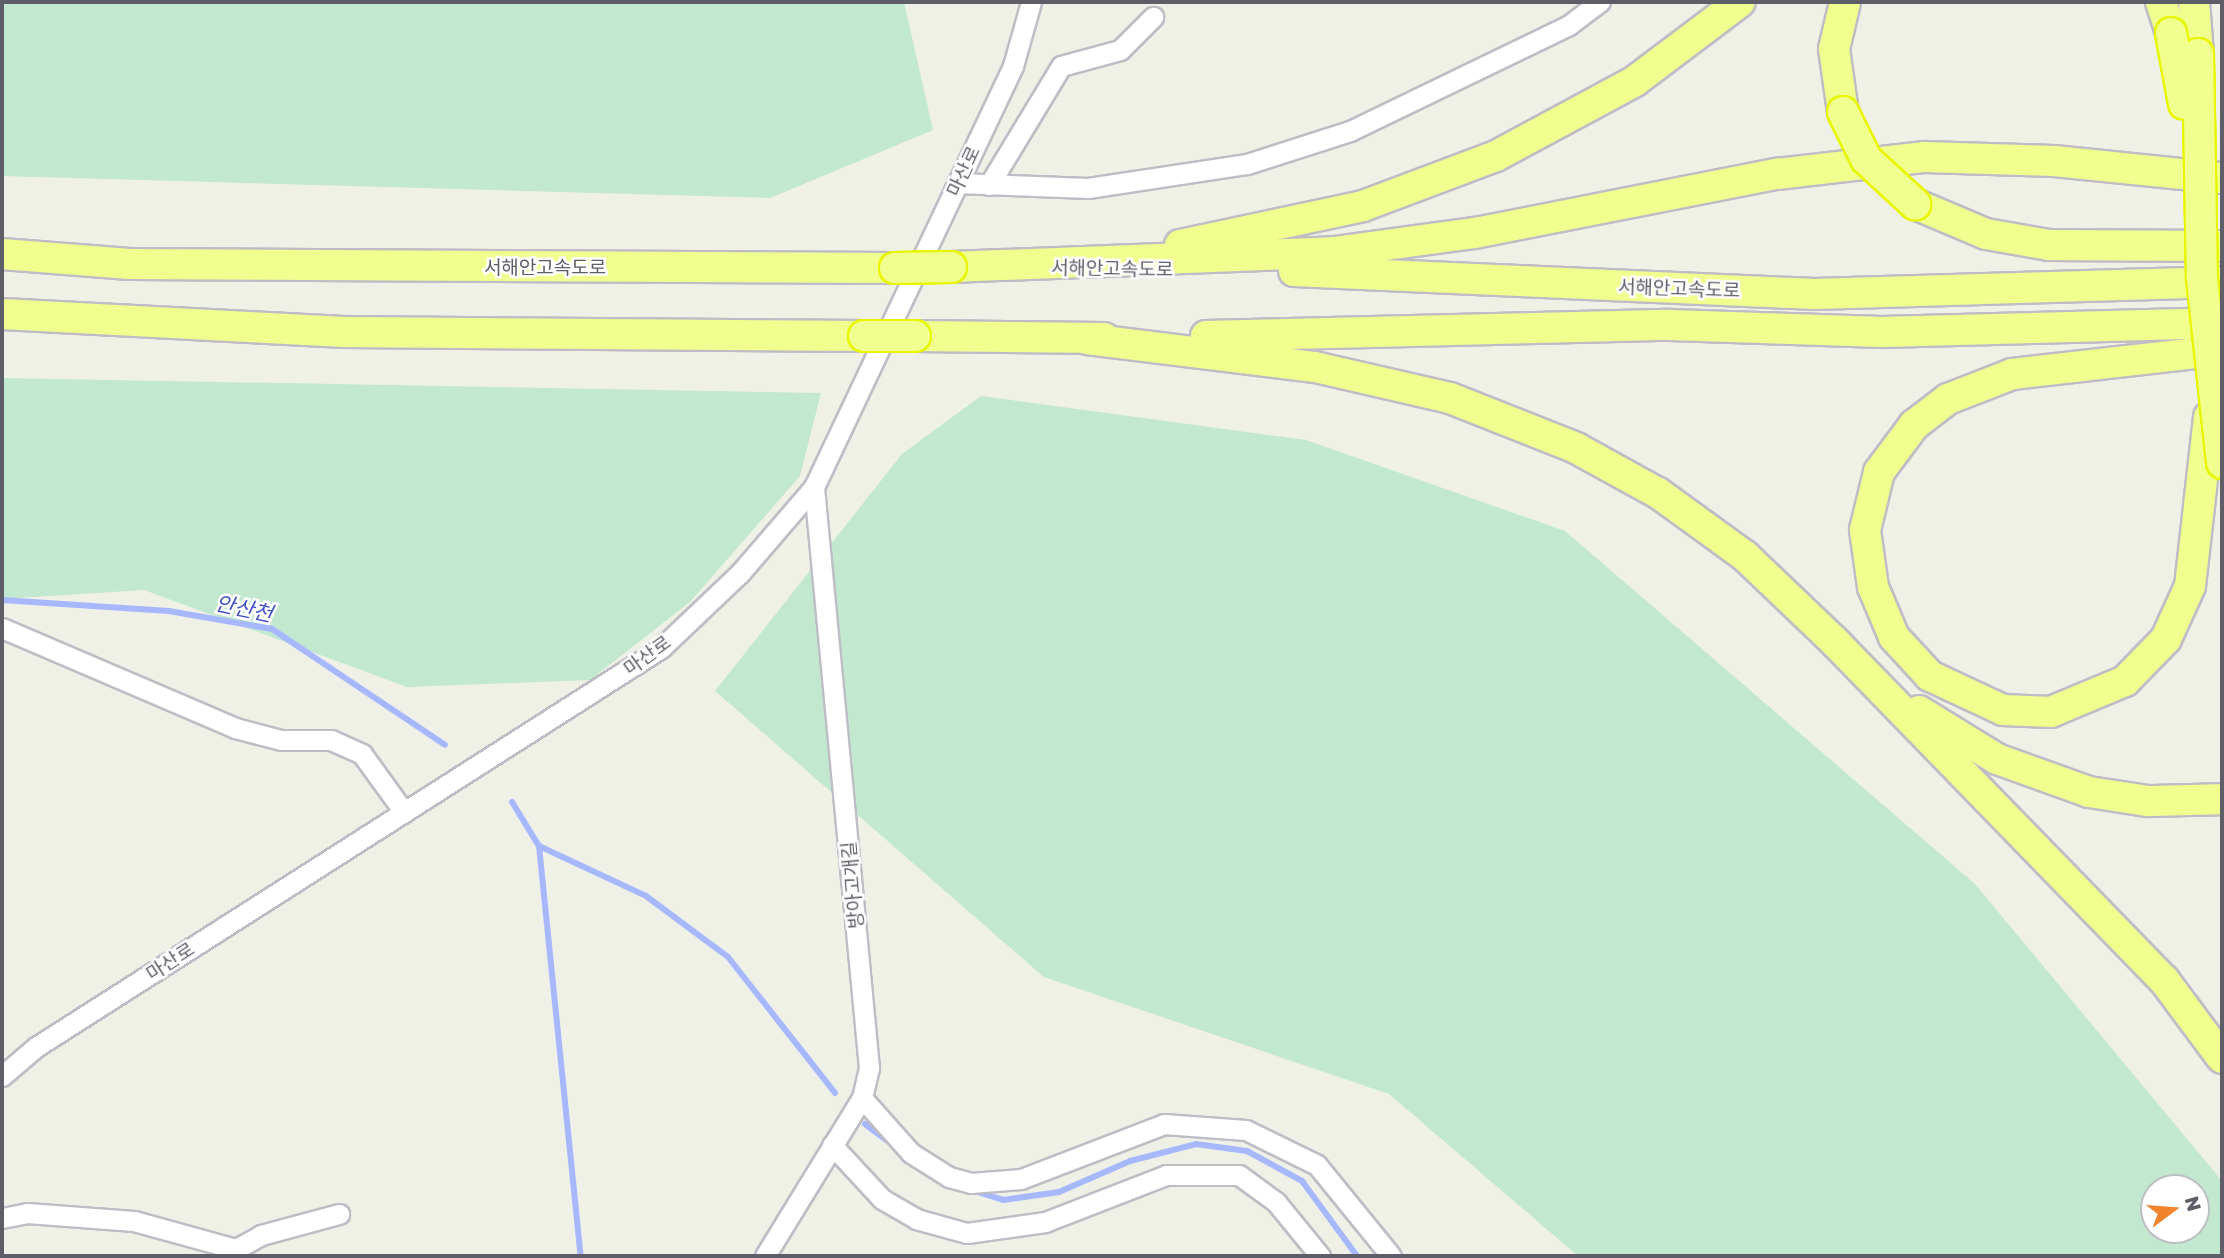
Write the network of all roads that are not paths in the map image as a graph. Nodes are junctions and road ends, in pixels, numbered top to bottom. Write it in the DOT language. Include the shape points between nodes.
graph roads {
  1 [pos="1031,2"];
  2 [pos="1600,2"];
  3 [pos="1740,2"];
  4 [pos="1845,2"];
  5 [pos="2161,2"];
  6 [pos="2194,2"];
  7 [pos="1153,17"];
  8 [pos="2209,173"];
  9 [pos="957,184"];
  10 [pos="989,185"];
  11 [pos="2222,246"];
  12 [pos="2,254"];
  13 [pos="951,267"];
  14 [pos="2222,282"];
  15 [pos="2,314"];
  16 [pos="2222,323"];
  17 [pos="1087,339"];
  18 [pos="2216,357"];
  19 [pos="2222,463"];
  20 [pos="814,487"];
  21 [pos="2,628"];
  22 [pos="1877,686"];
  23 [pos="2222,799"];
  24 [pos="404,812"];
  25 [pos="2222,1058"];
  26 [pos="2,1076"];
  27 [pos="862,1098"];
  28 [pos="832,1145"];
  29 [pos="339,1214"];
  30 [pos="2,1218"];
  31 [pos="765,1256"];
  32 [pos="1320,1256"];
  33 [pos="1391,1256"];
  1 -- 9 [label="street, 마산로" via="1013,66"];
  2 -- 10 [label="street" via="1569,25 1350,131 1273,156 1088,188"];
  3 -- 13 [label="highway" via="1669,58 1585,111 1410,190 1242,237"];
  4 -- 11 [label="highway, bridge" via="1834,49 1843,113 1866,159 1914,204 1986,234 2049,245"];
  5 -- 8 [label="highway, bridge"];
  6 -- 8 [label="highway, bridge"];
  7 -- 10 [label="street" via="1120,50 1061,66"];
  8 -- 13 [label="highway" via="2054,160 1925,157 1777,174 1475,233 1320,254"];
  8 -- 18 [label="highway, bridge"];
  9 -- 10 [label="street"];
  9 -- 20 [label="street, 마산로"];
  12 -- 13 [label="highway, 서해안고속도로, bridge" via="130,264"];
  13 -- 14 [label="highway, 서해안고속도로" via="1254,270 1814,294"];
  15 -- 17 [label="highway, 서해안고속도로, bridge" via="344,332"];
  16 -- 17 [label="highway, 서해안고속도로" via="1882,332 1669,325"];
  17 -- 22 [label="highway" via="1241,355 1374,379 1450,398 1576,448 1658,493 1745,556"];
  18 -- 18 [label="highway, bridge" via="2196,557 2176,624 2141,668 2071,707 2003,710 1930,676 1894,637 1868,570 1867,509 1879,472 1900,439 1965,391 2041,368"];
  18 -- 19 [label="highway, bridge"];
  20 -- 24 [label="street, 마산로" via="740,573 661,648"];
  20 -- 27 [label="street, 방아고개길" via="869,1068"];
  21 -- 24 [label="street" via="235,729 281,740 331,740 362,754"];
  22 -- 23 [label="highway" via="1997,759 2053,781 2148,801"];
  22 -- 25 [label="highway" via="2164,980"];
  24 -- 26 [label="street, 마산로" via="36,1047"];
  27 -- 28 [label="street, 방아고개길"];
  27 -- 33 [label="street" via="911,1153 949,1177 971,1182 1021,1179 1164,1124 1246,1129 1317,1165"];
  28 -- 31 [label="street, 방아고개길"];
  28 -- 32 [label="street" via="881,1199 916,1219 967,1233 1045,1222 1166,1175 1239,1175 1276,1202"];
  29 -- 30 [label="street" via="261,1235 236,1249 134,1221 27,1213"];
}
